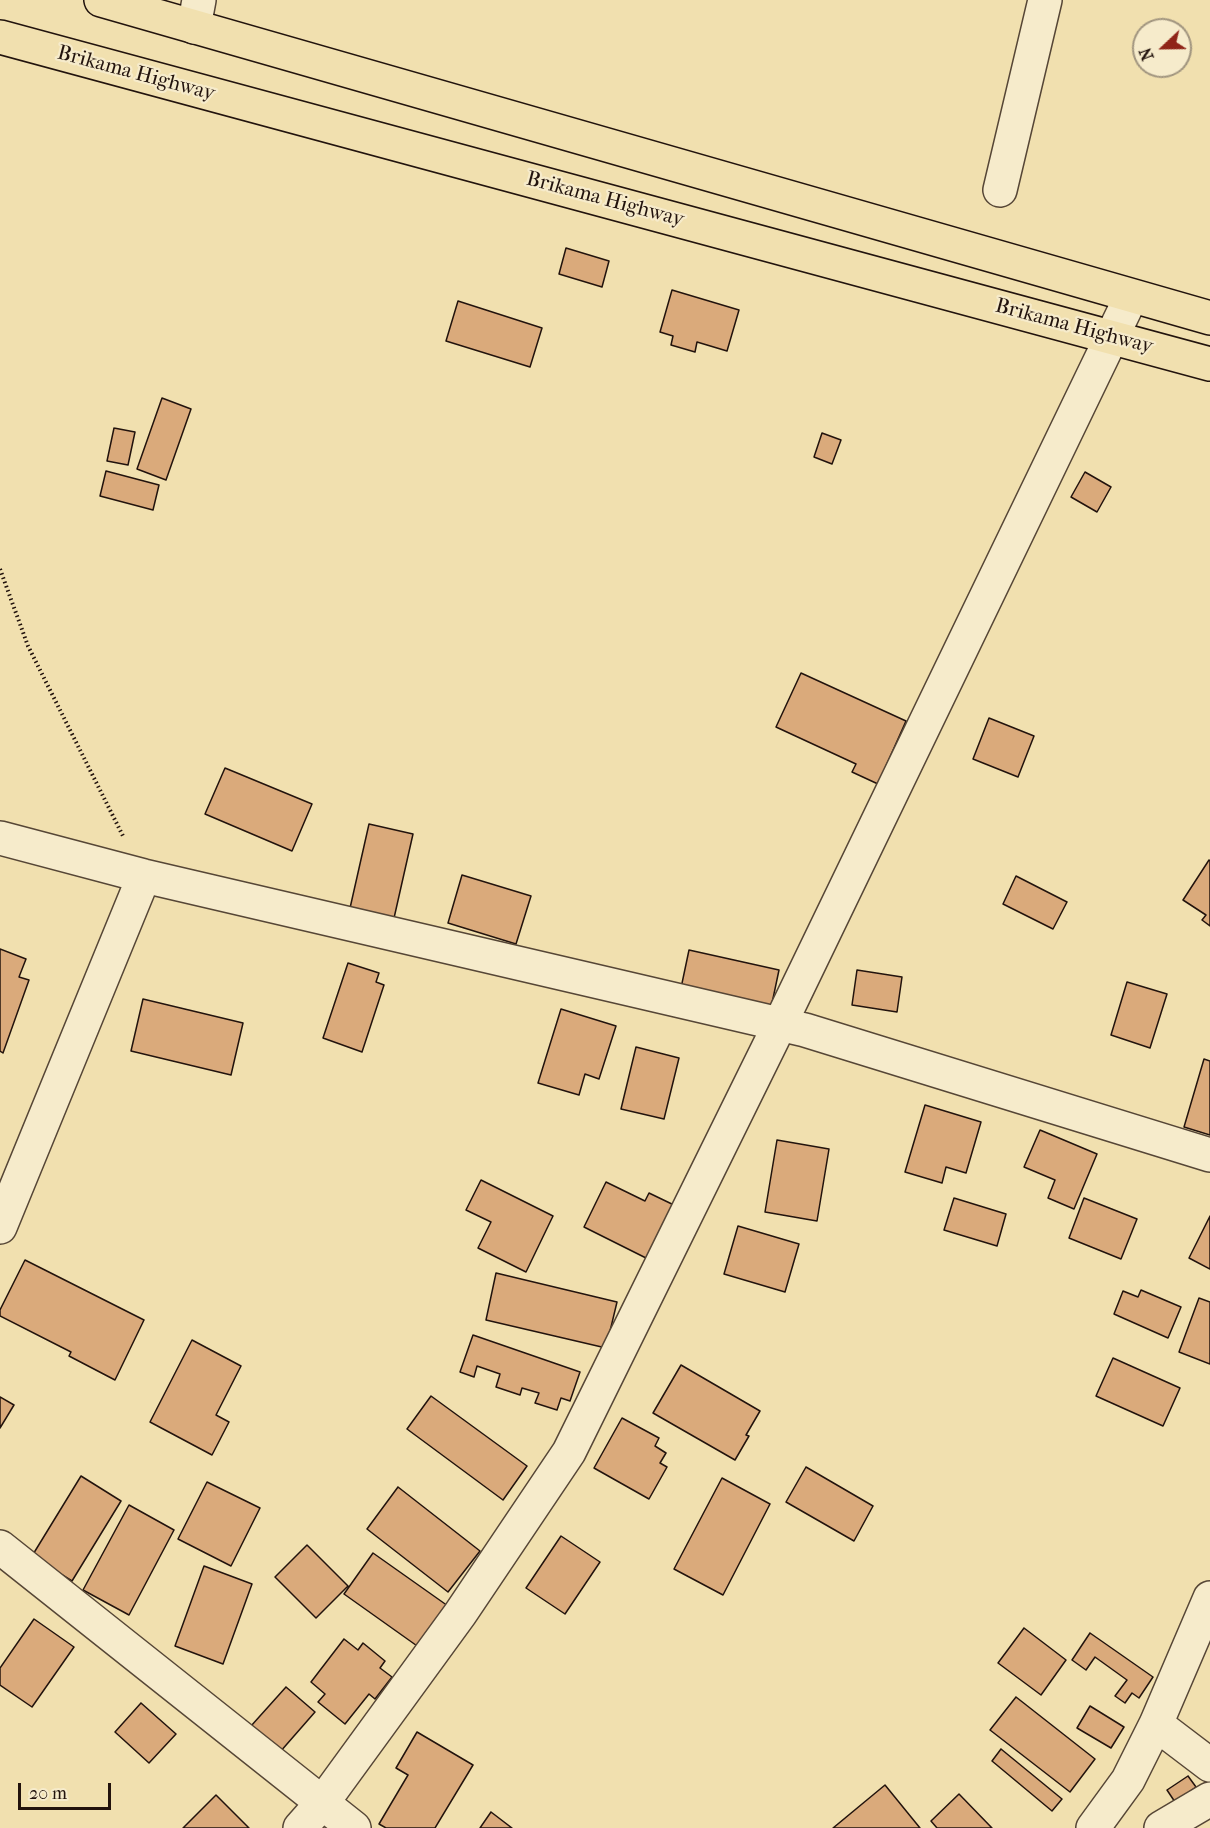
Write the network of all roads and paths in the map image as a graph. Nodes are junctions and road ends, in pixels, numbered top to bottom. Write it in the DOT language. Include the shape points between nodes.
graph roads {
  1 [pos="101,0"];
  2 [pos="1045,0"];
  3 [pos="196,13"];
  4 [pos="0,37"];
  5 [pos="1000,190"];
  6 [pos="1131,297"];
  7 [pos="1210,318"];
  8 [pos="1110,337"];
  9 [pos="1210,364"];
  10 [pos="0,569"];
  11 [pos="0,838"];
  12 [pos="144,876"];
  13 [pos="780,1024"];
  14 [pos="1210,1155"];
  15 [pos="0,1227"];
  16 [pos="0,1546"];
  17 [pos="1210,1598"];
  18 [pos="1156,1724"];
  19 [pos="1210,1765"];
  20 [pos="323,1802"];
  21 [pos="1203,1812"];
  22 [pos="300,1828"];
  23 [pos="354,1828"];
  24 [pos="1093,1828"];
  25 [pos="1161,1828"];
  1 -- 3 [label="highway, Brikama Highway"];
  2 -- 5 [label="street"];
  3 -- 6 [label="highway, Brikama Highway"];
  4 -- 8 [label="highway, Brikama Highway"];
  6 -- 7 [label="highway, Brikama Highway"];
  6 -- 8 [label="street"];
  8 -- 9 [label="highway, Brikama Highway"];
  8 -- 13 [label="street"];
  10 -- 12 [label="path" via="28,646"];
  11 -- 12 [label="street"];
  12 -- 13 [label="street"];
  12 -- 15 [label="street"];
  13 -- 14 [label="street"];
  13 -- 20 [label="street" via="569,1452 460,1614"];
  16 -- 20 [label="street"];
  17 -- 18 [label="street"];
  18 -- 19 [label="street"];
  18 -- 24 [label="street" via="1128,1780"];
  20 -- 22 [label="street"];
  20 -- 23 [label="street"];
  21 -- 25 [label="street"];
}
